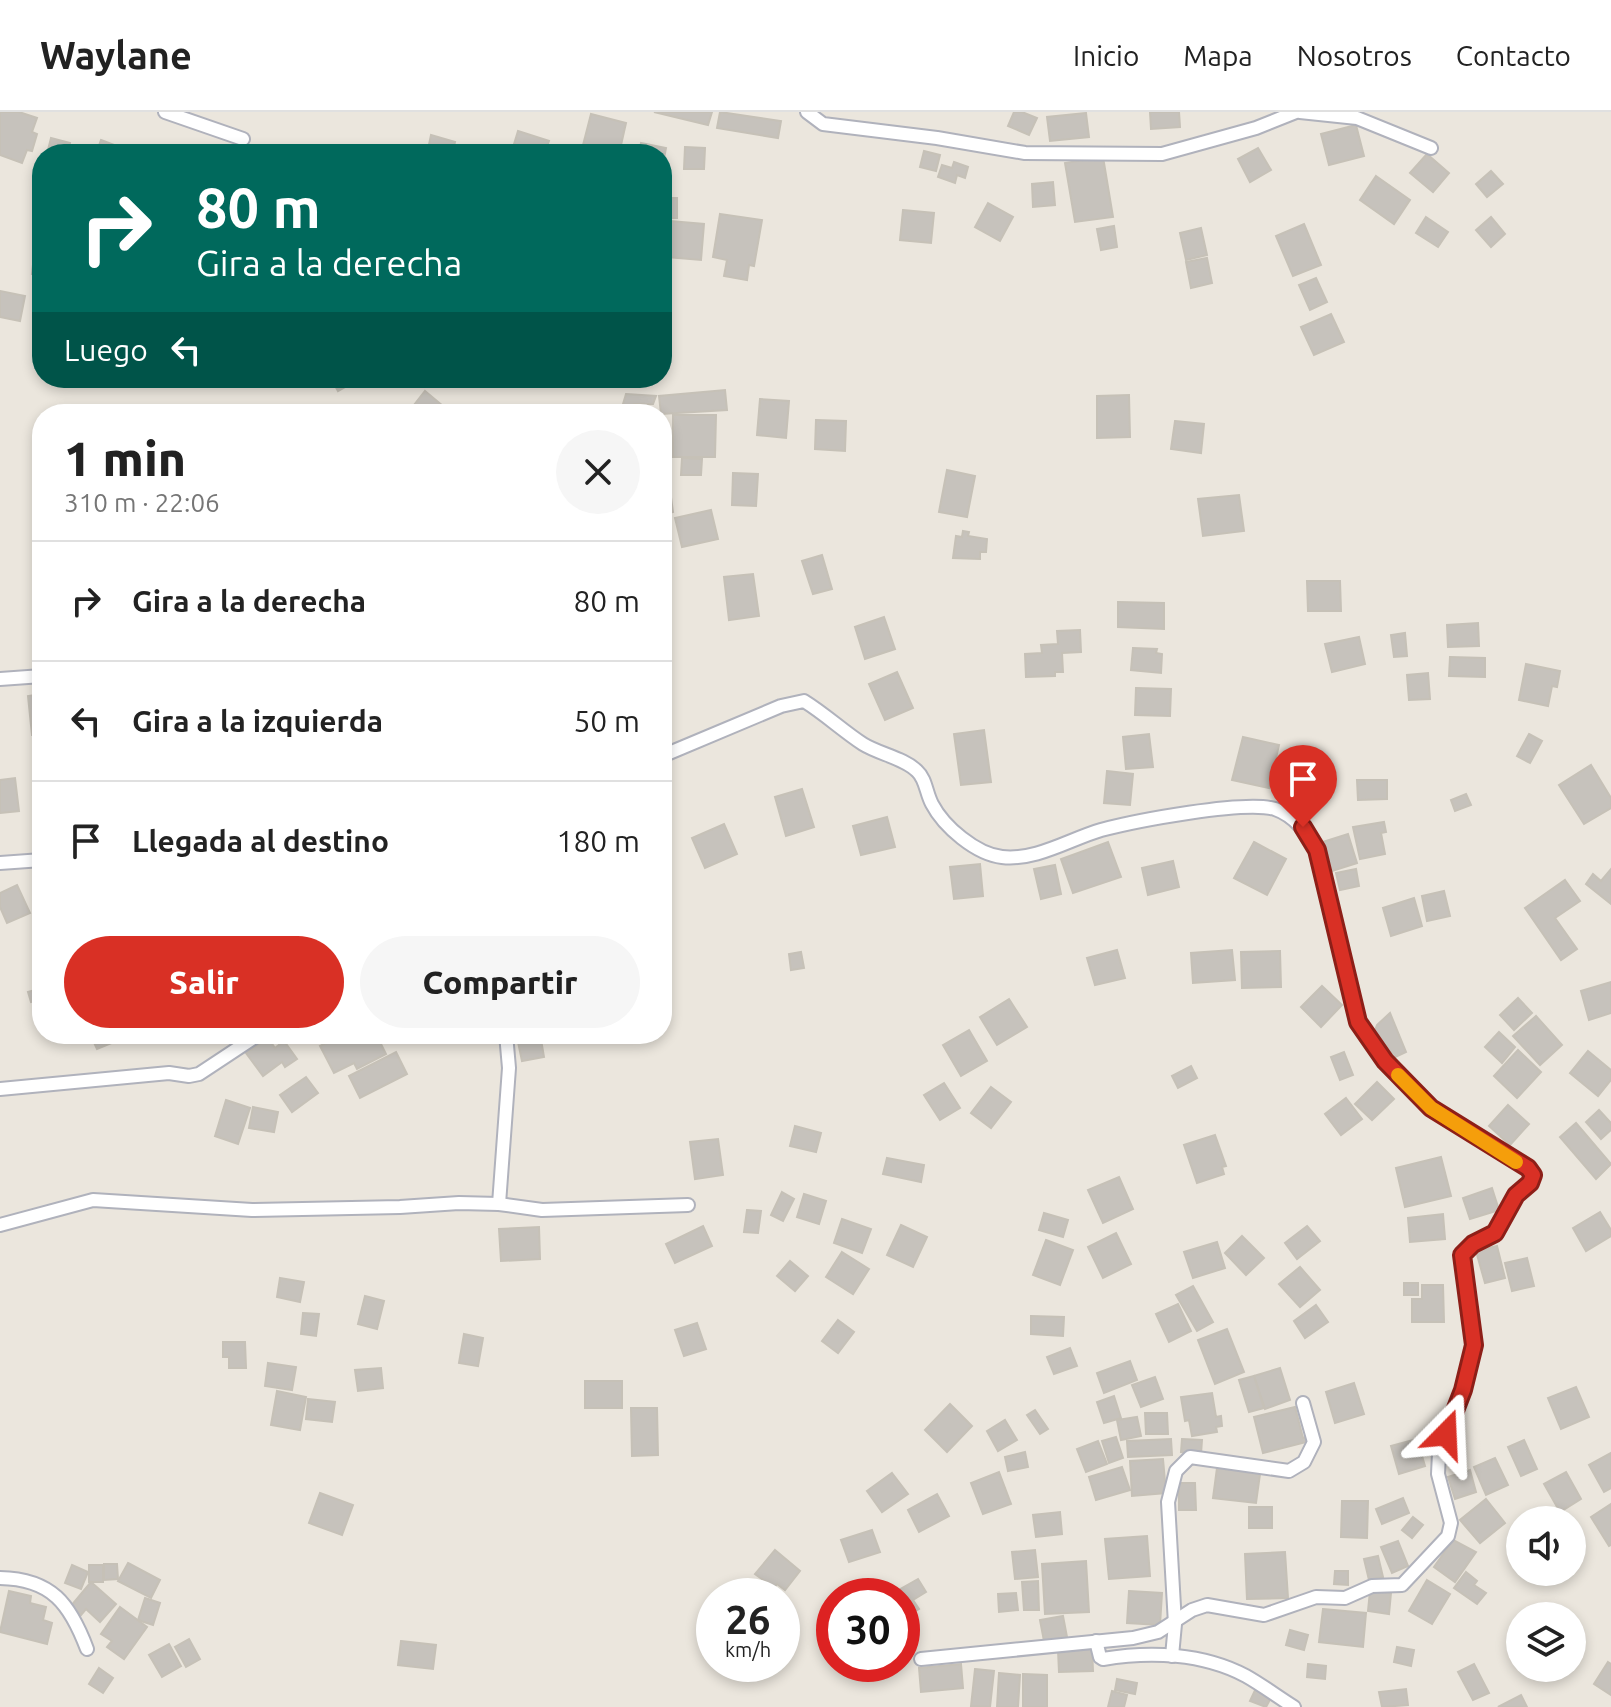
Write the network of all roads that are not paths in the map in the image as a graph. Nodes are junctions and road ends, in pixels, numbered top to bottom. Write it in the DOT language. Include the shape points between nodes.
graph roads {
  1 [pos="165,112"];
  2 [pos="807,112"];
  3 [pos="1298,112"];
  4 [pos="243,139"];
  5 [pos="1431,148"];
  6 [pos="32,677"];
  7 [pos="0,679"];
  8 [pos="672,752"];
  9 [pos="32,861"];
  10 [pos="0,863"];
  11 [pos="248,1044"];
  12 [pos="507,1044"];
  13 [pos="0,1089"];
  14 [pos="499,1204"];
  15 [pos="688,1205"];
  16 [pos="0,1225"];
  17 [pos="1303,1403"];
  18 [pos="0,1578"];
  19 [pos="1175,1624"];
  20 [pos="1096,1641"];
  21 [pos="87,1649"];
  22 [pos="1172,1656"];
  23 [pos="921,1659"];
  24 [pos="1294,1707"];
  1 -- 4 [label="street"];
  2 -- 3 [label="street" via="823,124 1025,153 1162,154"];
  3 -- 5 [label="street" via="1357,118"];
  6 -- 7 [label="street"];
  8 -- 19 [label="street" via="804,701 864,745 916,768 948,825 972,845 1001,857 1032,854 1101,830 1164,817 1249,806 1276,810 1303,827 1317,850 1358,1022 1385,1061 1431,1108 1533,1175 1495,1233 1462,1255 1474,1345 1439,1453 1438,1474 1451,1523 1448,1536 1402,1585 1372,1586 1345,1598 1316,1597 1264,1615 1207,1605"];
  9 -- 10 [label="street"];
  11 -- 13 [label="street" via="189,1076 169,1073"];
  12 -- 14 [label="street"];
  14 -- 15 [label="street" via="542,1210"];
  14 -- 16 [label="street" via="252,1210 93,1200"];
  17 -- 19 [label="street" via="1314,1442 1304,1462 1289,1471 1190,1457 1176,1471 1168,1502"];
  18 -- 21 [label="street" via="18,1578 48,1590 71,1611"];
  19 -- 20 [label="street" via="1158,1632"];
  19 -- 22 [label="street"];
  20 -- 22 [label="street" via="1103,1659"];
  20 -- 23 [label="street"];
  22 -- 24 [label="street" via="1244,1675"];
}
